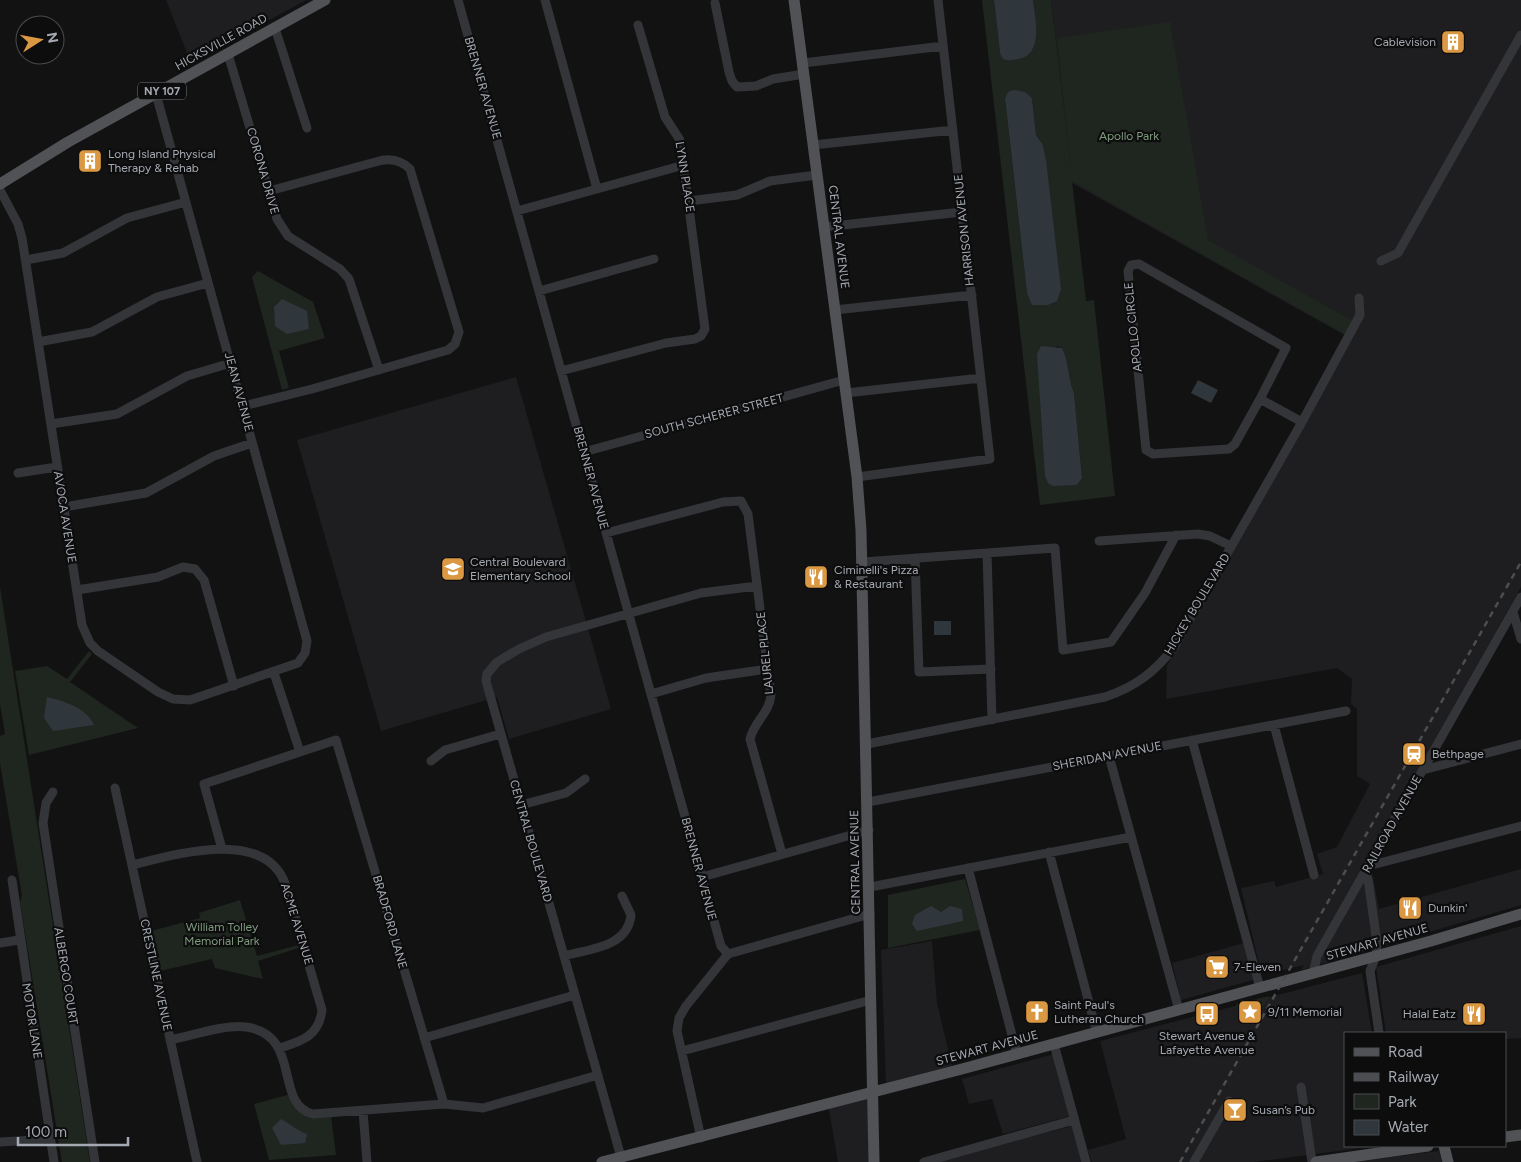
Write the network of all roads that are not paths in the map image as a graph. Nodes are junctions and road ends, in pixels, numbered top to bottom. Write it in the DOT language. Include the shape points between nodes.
graph roads {
  1 [pos="325,0"];
  2 [pos="458,0"];
  3 [pos="545,0"];
  4 [pos="794,0"];
  5 [pos="938,0"];
  6 [pos="715,3"];
  7 [pos="638,25"];
  8 [pos="275,28"];
  9 [pos="1521,35"];
  10 [pos="944,46"];
  11 [pos="228,54"];
  12 [pos="803,68"];
  13 [pos="156,94"];
  14 [pos="307,128"];
  15 [pos="953,130"];
  16 [pos="813,145"];
  17 [pos="684,165"];
  18 [pos="817,175"];
  19 [pos="0,184"];
  20 [pos="597,189"];
  21 [pos="0,190"];
  22 [pos="270,191"];
  23 [pos="689,201"];
  24 [pos="186,202"];
  25 [pos="517,211"];
  26 [pos="962,212"];
  27 [pos="824,228"];
  28 [pos="654,259"];
  29 [pos="26,260"];
  30 [pos="1380,260"];
  31 [pos="208,283"];
  32 [pos="539,291"];
  33 [pos="972,295"];
  34 [pos="1359,298"];
  35 [pos="835,310"];
  36 [pos="38,342"];
  37 [pos="231,363"];
  38 [pos="379,370"];
  39 [pos="562,372"];
  40 [pos="981,378"];
  41 [pos="844,380"];
  42 [pos="850,392"];
  43 [pos="1260,399"];
  44 [pos="243,406"];
  45 [pos="1302,422"];
  46 [pos="51,424"];
  47 [pos="252,443"];
  48 [pos="584,452"];
  49 [pos="57,467"];
  50 [pos="18,473"];
  51 [pos="856,476"];
  52 [pos="64,507"];
  53 [pos="606,533"];
  54 [pos="1176,535"];
  55 [pos="1099,541"];
  56 [pos="1231,546"];
  57 [pos="987,553"];
  58 [pos="915,558"];
  59 [pos="863,562"];
  60 [pos="757,586"];
  61 [pos="77,590"];
  62 [pos="1521,598"];
  63 [pos="1513,612"];
  64 [pos="628,613"];
  65 [pos="1521,639"];
  66 [pos="767,669"];
  67 [pos="991,669"];
  68 [pos="274,673"];
  69 [pos="234,686"];
  70 [pos="651,694"];
  71 [pos="1346,711"];
  72 [pos="992,720"];
  73 [pos="1274,725"];
  74 [pos="500,734"];
  75 [pos="1192,740"];
  76 [pos="867,744"];
  77 [pos="1521,744"];
  78 [pos="300,752"];
  79 [pos="1109,756"];
  80 [pos="431,761"];
  81 [pos="1423,770"];
  82 [pos="585,779"];
  83 [pos="115,788"];
  84 [pos="53,792"];
  85 [pos="868,802"];
  86 [pos="521,805"];
  87 [pos="1521,826"];
  88 [pos="869,830"];
  89 [pos="1132,837"];
  90 [pos="222,849"];
  91 [pos="1049,852"];
  92 [pos="782,854"];
  93 [pos="132,865"];
  94 [pos="968,868"];
  95 [pos="1366,870"];
  96 [pos="1314,875"];
  97 [pos="702,877"];
  98 [pos="12,880"];
  99 [pos="870,887"];
  100 [pos="622,896"];
  101 [pos="870,914"];
  102 [pos="1521,914"];
  103 [pos="19,940"];
  104 [pos="0,943"];
  105 [pos="728,954"];
  106 [pos="564,956"];
  107 [pos="1376,956"];
  108 [pos="1313,974"];
  109 [pos="1260,988"];
  110 [pos="575,995"];
  111 [pos="871,1000"];
  112 [pos="1179,1010"];
  113 [pos="1379,1032"];
  114 [pos="1097,1033"];
  115 [pos="424,1038"];
  116 [pos="170,1040"];
  117 [pos="1054,1044"];
  118 [pos="280,1048"];
  119 [pos="682,1051"];
  120 [pos="1017,1054"];
  121 [pos="598,1075"];
  122 [pos="1301,1087"];
  123 [pos="874,1093"];
  124 [pos="1229,1101"];
  125 [pos="444,1104"];
  126 [pos="363,1111"];
  127 [pos="1074,1120"];
  128 [pos="1521,1135"];
  129 [pos="1506,1137"];
  130 [pos="701,1138"];
  131 [pos="50,1139"];
  132 [pos="0,1142"];
  133 [pos="1412,1147"];
  134 [pos="1444,1147"];
  135 [pos="1395,1148"];
  136 [pos="621,1158"];
  137 [pos="54,1162"];
  138 [pos="95,1162"];
  139 [pos="197,1162"];
  140 [pos="367,1162"];
  141 [pos="602,1162"];
  142 [pos="874,1162"];
  143 [pos="924,1162"];
  144 [pos="1086,1162"];
  145 [pos="1194,1162"];
  146 [pos="1312,1162"];
  147 [pos="1316,1162"];
  148 [pos="1448,1162"];
  1 -- 8 [label="main road, HICKSVILLE ROAD / NY 107"];
  2 -- 25 [label="street, BRENNER AVENUE"];
  3 -- 20 [label="street"];
  4 -- 12 [label="main road, CENTRAL AVENUE"];
  5 -- 10 [label="street, HARRISON AVENUE"];
  6 -- 12 [label="street" via="729,72 737,87 744,88"];
  7 -- 17 [label="street, LYNN PLACE" via="659,102 680,140"];
  8 -- 11 [label="main road, HICKSVILLE ROAD / NY 107"];
  8 -- 14 [label="street"];
  9 -- 30 [label="street" via="1398,253"];
  10 -- 12 [label="street"];
  10 -- 15 [label="street, HARRISON AVENUE"];
  11 -- 13 [label="main road, HICKSVILLE ROAD / NY 107"];
  11 -- 22 [label="street, CORONA DRIVE"];
  12 -- 16 [label="main road, CENTRAL AVENUE"];
  13 -- 19 [label="main road, HICKSVILLE ROAD / NY 107"];
  13 -- 24 [label="street, JEAN AVENUE"];
  15 -- 16 [label="street"];
  15 -- 26 [label="street, HARRISON AVENUE"];
  16 -- 18 [label="main road, CENTRAL AVENUE"];
  17 -- 20 [label="street"];
  17 -- 23 [label="street, LYNN PLACE"];
  18 -- 23 [label="street" via="770,181 737,195"];
  18 -- 27 [label="main road, CENTRAL AVENUE"];
  20 -- 25 [label="street"];
  21 -- 29 [label="street, AVOCA AVENUE" via="18,224"];
  22 -- 38 [label="street, CORONA DRIVE" via="277,219 288,236 340,269 349,279"];
  22 -- 38 [label="street" via="388,159 404,162 410,169 459,332 448,350"];
  23 -- 39 [label="street, LYNN PLACE" via="705,329 701,336"];
  24 -- 29 [label="street" via="127,218 63,253"];
  24 -- 31 [label="street, JEAN AVENUE"];
  25 -- 32 [label="street, BRENNER AVENUE"];
  26 -- 27 [label="street"];
  26 -- 33 [label="street, HARRISON AVENUE"];
  27 -- 35 [label="main road, CENTRAL AVENUE"];
  28 -- 32 [label="street"];
  29 -- 36 [label="street, AVOCA AVENUE"];
  31 -- 36 [label="street" via="157,297 92,332"];
  31 -- 37 [label="street, JEAN AVENUE"];
  32 -- 39 [label="street, BRENNER AVENUE"];
  33 -- 35 [label="street"];
  33 -- 40 [label="street, HARRISON AVENUE"];
  34 -- 45 [label="street, HICKEY BOULEVARD" via="1360,315"];
  35 -- 41 [label="main road, CENTRAL AVENUE"];
  36 -- 46 [label="street, AVOCA AVENUE"];
  37 -- 44 [label="street, JEAN AVENUE"];
  37 -- 46 [label="street" via="187,376 117,414"];
  38 -- 44 [label="street"];
  39 -- 48 [label="street, BRENNER AVENUE"];
  40 -- 42 [label="street"];
  40 -- 51 [label="street, HARRISON AVENUE" via="990,460"];
  41 -- 42 [label="main road, CENTRAL AVENUE"];
  41 -- 48 [label="street, SOUTH SCHERER STREET"];
  42 -- 51 [label="main road, CENTRAL AVENUE"];
  43 -- 43 [label="street, APOLLO CIRCLE" via="1286,348 1139,264 1132,265 1128,271 1146,450 1153,454 1229,450"];
  43 -- 45 [label="street"];
  44 -- 47 [label="street, JEAN AVENUE"];
  45 -- 56 [label="street, HICKEY BOULEVARD"];
  46 -- 49 [label="street, AVOCA AVENUE"];
  47 -- 52 [label="street" via="214,456 146,494"];
  47 -- 68 [label="street, JEAN AVENUE" via="307,641 305,653 298,663"];
  48 -- 53 [label="street, BRENNER AVENUE"];
  49 -- 50 [label="street"];
  49 -- 52 [label="street, AVOCA AVENUE"];
  51 -- 59 [label="main road, CENTRAL AVENUE"];
  52 -- 61 [label="street, AVOCA AVENUE"];
  53 -- 60 [label="street, LAUREL PLACE" via="693,508 741,502 748,514"];
  53 -- 64 [label="street, BRENNER AVENUE"];
  54 -- 55 [label="street"];
  54 -- 56 [label="street" via="1210,536"];
  54 -- 57 [label="street" via="1146,592 1111,642 1063,650 1055,548"];
  56 -- 72 [label="street, HICKEY BOULEVARD" via="1174,647 1144,679 1105,697"];
  57 -- 58 [label="street"];
  57 -- 67 [label="street"];
  58 -- 59 [label="street"];
  58 -- 67 [label="street" via="919,672"];
  59 -- 76 [label="main road, CENTRAL AVENUE"];
  60 -- 64 [label="street, CENTRAL BOULEVARD" via="700,593"];
  60 -- 66 [label="street, LAUREL PLACE"];
  61 -- 69 [label="street, AVOCA AVENUE" via="82,625 90,644 158,692 173,699 190,700"];
  61 -- 69 [label="street" via="158,577 183,567 196,569 204,580"];
  62 -- 63 [label="street, RAILROAD AVENUE"];
  63 -- 65 [label="street"];
  63 -- 81 [label="street, RAILROAD AVENUE"];
  64 -- 70 [label="street, BRENNER AVENUE"];
  64 -- 74 [label="street, CENTRAL BOULEVARD" via="546,637 497,662 487,674 486,681"];
  66 -- 70 [label="street" via="706,678"];
  66 -- 92 [label="street, LAUREL PLACE" via="770,702 752,728 750,739"];
  67 -- 72 [label="street"];
  68 -- 69 [label="street, AVOCA AVENUE"];
  68 -- 78 [label="street"];
  70 -- 97 [label="street, BRENNER AVENUE"];
  71 -- 73 [label="street, SHERIDAN AVENUE"];
  72 -- 76 [label="street, HICKEY BOULEVARD"];
  73 -- 75 [label="street, SHERIDAN AVENUE"];
  73 -- 96 [label="street"];
  74 -- 80 [label="street" via="445,750"];
  74 -- 86 [label="street, CENTRAL BOULEVARD"];
  75 -- 79 [label="street, SHERIDAN AVENUE"];
  75 -- 109 [label="street"];
  76 -- 85 [label="main road, CENTRAL AVENUE"];
  77 -- 81 [label="street"];
  78 -- 90 [label="street" via="204,784"];
  78 -- 115 [label="street, BRADFORD LANE" via="336,740"];
  79 -- 85 [label="street, SHERIDAN AVENUE"];
  79 -- 89 [label="street"];
  81 -- 95 [label="street, RAILROAD AVENUE"];
  82 -- 86 [label="street" via="566,793"];
  83 -- 93 [label="street, CRESTLINE AVENUE"];
  84 -- 138 [label="street, ALBERGO COURT" via="46,803 43,823"];
  85 -- 88 [label="main road, CENTRAL AVENUE"];
  86 -- 106 [label="street, CENTRAL BOULEVARD"];
  87 -- 95 [label="street"];
  88 -- 92 [label="street"];
  88 -- 99 [label="main road, CENTRAL AVENUE"];
  89 -- 91 [label="street"];
  89 -- 112 [label="street"];
  90 -- 93 [label="street, ACME AVENUE" via="196,851"];
  90 -- 118 [label="street, ACME AVENUE" via="262,856 279,869 321,1003 321,1017 314,1033 306,1040"];
  91 -- 94 [label="street"];
  91 -- 114 [label="street"];
  92 -- 97 [label="street"];
  93 -- 116 [label="street, CRESTLINE AVENUE"];
  94 -- 99 [label="street"];
  94 -- 120 [label="street"];
  95 -- 107 [label="street" via="1377,942"];
  95 -- 108 [label="street, RAILROAD AVENUE" via="1317,956"];
  97 -- 105 [label="street, BRENNER AVENUE" via="721,946"];
  98 -- 103 [label="street, MOTOR LANE"];
  99 -- 101 [label="main road, CENTRAL AVENUE"];
  100 -- 106 [label="street" via="631,915 627,932 613,943"];
  101 -- 105 [label="street"];
  101 -- 111 [label="main road, CENTRAL AVENUE"];
  102 -- 107 [label="main road, STEWART AVENUE"];
  103 -- 104 [label="street"];
  103 -- 131 [label="street, MOTOR LANE"];
  105 -- 119 [label="street" via="679,1018 677,1031"];
  106 -- 110 [label="street, CENTRAL BOULEVARD"];
  107 -- 108 [label="main road, STEWART AVENUE"];
  107 -- 113 [label="street" via="1370,971"];
  108 -- 109 [label="main road, STEWART AVENUE"];
  109 -- 112 [label="main road, STEWART AVENUE"];
  110 -- 115 [label="street"];
  110 -- 121 [label="street, CENTRAL BOULEVARD"];
  111 -- 119 [label="street"];
  111 -- 123 [label="main road, CENTRAL AVENUE"];
  112 -- 114 [label="main road, STEWART AVENUE"];
  114 -- 117 [label="main road, STEWART AVENUE"];
  115 -- 125 [label="street, BRADFORD LANE"];
  116 -- 118 [label="street" via="245,1026 268,1036"];
  116 -- 139 [label="street, CRESTLINE AVENUE"];
  117 -- 120 [label="main road, STEWART AVENUE"];
  117 -- 127 [label="street"];
  118 -- 126 [label="street" via="293,1098 302,1110 313,1114"];
  119 -- 130 [label="street"];
  120 -- 123 [label="main road, STEWART AVENUE"];
  121 -- 125 [label="street" via="483,1108"];
  121 -- 136 [label="street, CENTRAL BOULEVARD"];
  122 -- 146 [label="street"];
  123 -- 130 [label="main road, STEWART AVENUE"];
  123 -- 142 [label="main road, CENTRAL AVENUE"];
  124 -- 145 [label="street"];
  125 -- 126 [label="street"];
  126 -- 140 [label="street"];
  127 -- 143 [label="street"];
  127 -- 144 [label="street"];
  128 -- 129 [label="main road"];
  130 -- 136 [label="main road, STEWART AVENUE"];
  131 -- 132 [label="street"];
  131 -- 137 [label="street, MOTOR LANE"];
  133 -- 135 [label="main road"];
  134 -- 148 [label="main road"];
  135 -- 147 [label="main road"];
  136 -- 141 [label="main road, STEWART AVENUE"];
}
